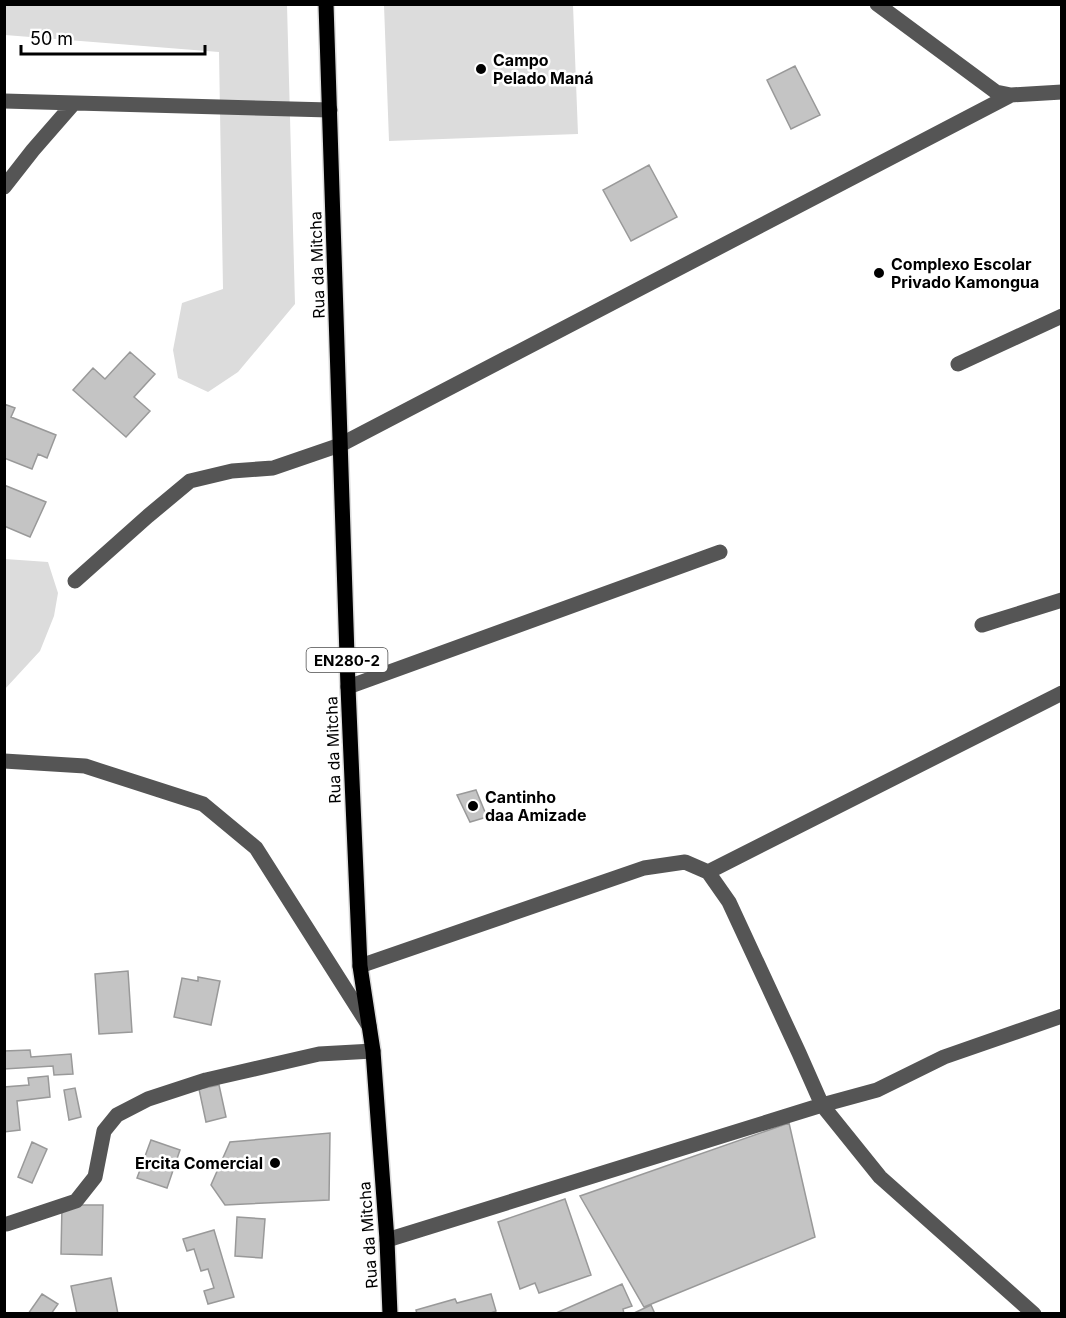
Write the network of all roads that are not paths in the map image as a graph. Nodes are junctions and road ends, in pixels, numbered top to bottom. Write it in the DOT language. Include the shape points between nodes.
graph roads {
  1 [pos="326,4"];
  2 [pos="877,4"];
  3 [pos="1062,92"];
  4 [pos="1011,95"];
  5 [pos="4,101"];
  6 [pos="74,103"];
  7 [pos="330,110"];
  8 [pos="4,187"];
  9 [pos="1062,316"];
  10 [pos="958,364"];
  11 [pos="340,445"];
  12 [pos="720,552"];
  13 [pos="75,581"];
  14 [pos="1062,600"];
  15 [pos="982,625"];
  16 [pos="348,687"];
  17 [pos="1062,693"];
  18 [pos="4,761"];
  19 [pos="708,872"];
  20 [pos="360,966"];
  21 [pos="1062,1016"];
  22 [pos="369,1026"];
  23 [pos="373,1051"];
  24 [pos="822,1105"];
  25 [pos="7,1224"];
  26 [pos="387,1240"];
  27 [pos="390,1314"];
  28 [pos="1034,1314"];
  1 -- 7 [label="main road, Rua da Mitcha / EN280-2"];
  2 -- 4 [label="street" via="996,92"];
  3 -- 4 [label="street"];
  4 -- 11 [label="street"];
  5 -- 6 [label="street"];
  6 -- 7 [label="street"];
  6 -- 8 [label="street"];
  7 -- 11 [label="main road, Rua da Mitcha / EN280-2"];
  9 -- 10 [label="street"];
  11 -- 13 [label="street" via="273,468 232,471 190,481"];
  11 -- 16 [label="main road, Rua da Mitcha / EN280-2"];
  12 -- 16 [label="street"];
  14 -- 15 [label="street"];
  16 -- 20 [label="main road, Rua da Mitcha / EN280-2"];
  17 -- 19 [label="street"];
  18 -- 22 [label="street" via="85,766 203,804 256,848"];
  19 -- 20 [label="street" via="685,862 644,868"];
  19 -- 24 [label="street" via="729,902"];
  20 -- 22 [label="main road, Rua da Mitcha / EN280-2"];
  21 -- 24 [label="street" via="945,1057 877,1090"];
  22 -- 23 [label="main road, Rua da Mitcha / EN280-2"];
  23 -- 25 [label="street" via="319,1054 206,1080 148,1099 117,1115 104,1131 94,1177 76,1201"];
  23 -- 26 [label="main road, Rua da Mitcha / EN280-2"];
  24 -- 26 [label="street"];
  24 -- 28 [label="street" via="880,1177"];
  26 -- 27 [label="main road, Rua da Mitcha / EN280-2"];
}
